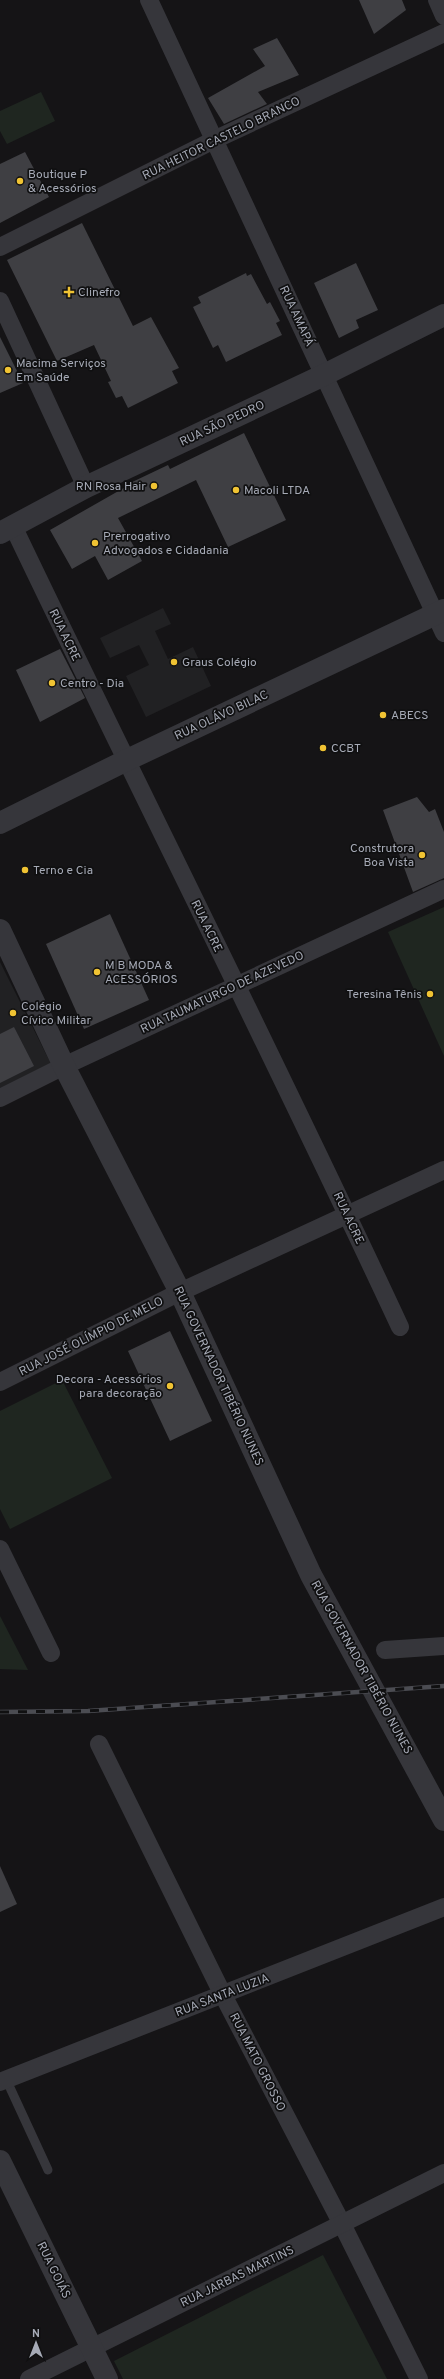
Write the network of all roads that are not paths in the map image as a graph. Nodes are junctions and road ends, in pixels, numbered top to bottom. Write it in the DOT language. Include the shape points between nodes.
graph roads {
  1 [pos="150,0"];
  2 [pos="437,0"];
  3 [pos="444,16"];
  4 [pos="444,33"];
  5 [pos="214,140"];
  6 [pos="0,247"];
  7 [pos="0,301"];
  8 [pos="444,315"];
  9 [pos="324,375"];
  10 [pos="86,487"];
  11 [pos="6,530"];
  12 [pos="441,619"];
  13 [pos="125,761"];
  14 [pos="0,823"];
  15 [pos="444,889"];
  16 [pos="0,930"];
  17 [pos="236,985"];
  18 [pos="64,1066"];
  19 [pos="0,1098"];
  20 [pos="444,1170"];
  21 [pos="347,1214"];
  22 [pos="180,1292"];
  23 [pos="400,1327"];
  24 [pos="0,1382"];
  25 [pos="0,1550"];
  26 [pos="444,1646"];
  27 [pos="385,1650"];
  28 [pos="50,1653"];
  29 [pos="99,1744"];
  30 [pos="444,1820"];
  31 [pos="444,1907"];
  32 [pos="223,1995"];
  33 [pos="3,2080"];
  34 [pos="0,2161"];
  35 [pos="48,2170"];
  36 [pos="444,2173"];
  37 [pos="342,2224"];
  38 [pos="92,2348"];
  39 [pos="29,2379"];
  40 [pos="108,2379"];
  41 [pos="419,2379"];
  1 -- 5 [label="street, RUA AMAPÁ"];
  2 -- 3 [label="street"];
  4 -- 5 [label="street, RUA HEITOR CASTELO BRANCO"];
  5 -- 6 [label="street, RUA HEITOR CASTELO BRANCO"];
  5 -- 9 [label="street, RUA AMAPÁ"];
  7 -- 10 [label="street"];
  8 -- 9 [label="street, RUA SÃO PEDRO"];
  9 -- 10 [label="street, RUA SÃO PEDRO"];
  9 -- 12 [label="street, RUA AMAPÁ"];
  10 -- 11 [label="street, RUA SÃO PEDRO"];
  11 -- 13 [label="street, RUA ACRE"];
  12 -- 13 [label="street, RUA OLÁVO BILAC"];
  13 -- 14 [label="street, RUA OLÁVO BILAC"];
  13 -- 17 [label="street, RUA ACRE"];
  15 -- 17 [label="street, RUA TAUMATURGO DE AZEVEDO"];
  16 -- 18 [label="street, RUA GOVERNADOR TIBÉRIO NUNES"];
  17 -- 18 [label="street, RUA TAUMATURGO DE AZEVEDO"];
  17 -- 21 [label="street, RUA ACRE"];
  18 -- 19 [label="street, RUA TAUMATURGO DE AZEVEDO"];
  18 -- 22 [label="street, RUA GOVERNADOR TIBÉRIO NUNES"];
  20 -- 21 [label="street, RUA JOSÉ OLÍMPIO DE MELO"];
  21 -- 22 [label="street, RUA JOSÉ OLÍMPIO DE MELO"];
  21 -- 23 [label="street, RUA ACRE"];
  22 -- 24 [label="street, RUA JOSÉ OLÍMPIO DE MELO"];
  22 -- 30 [label="street, RUA GOVERNADOR TIBÉRIO NUNES" via="311,1575"];
  25 -- 28 [label="street"];
  26 -- 27 [label="street"];
  29 -- 32 [label="street, RUA MATO GROSSO"];
  31 -- 32 [label="street, RUA SANTA LUZIA"];
  32 -- 33 [label="street, RUA SANTA LUZIA"];
  32 -- 37 [label="street, RUA MATO GROSSO"];
  33 -- 35 [label="lane"];
  34 -- 38 [label="street, RUA GOIÁS"];
  36 -- 37 [label="street, RUA JARBAS MARTINS"];
  37 -- 38 [label="street, RUA JARBAS MARTINS"];
  37 -- 41 [label="street, RUA MATO GROSSO"];
  38 -- 39 [label="street, RUA JARBAS MARTINS"];
  38 -- 40 [label="street, RUA GOIÁS"];
}
